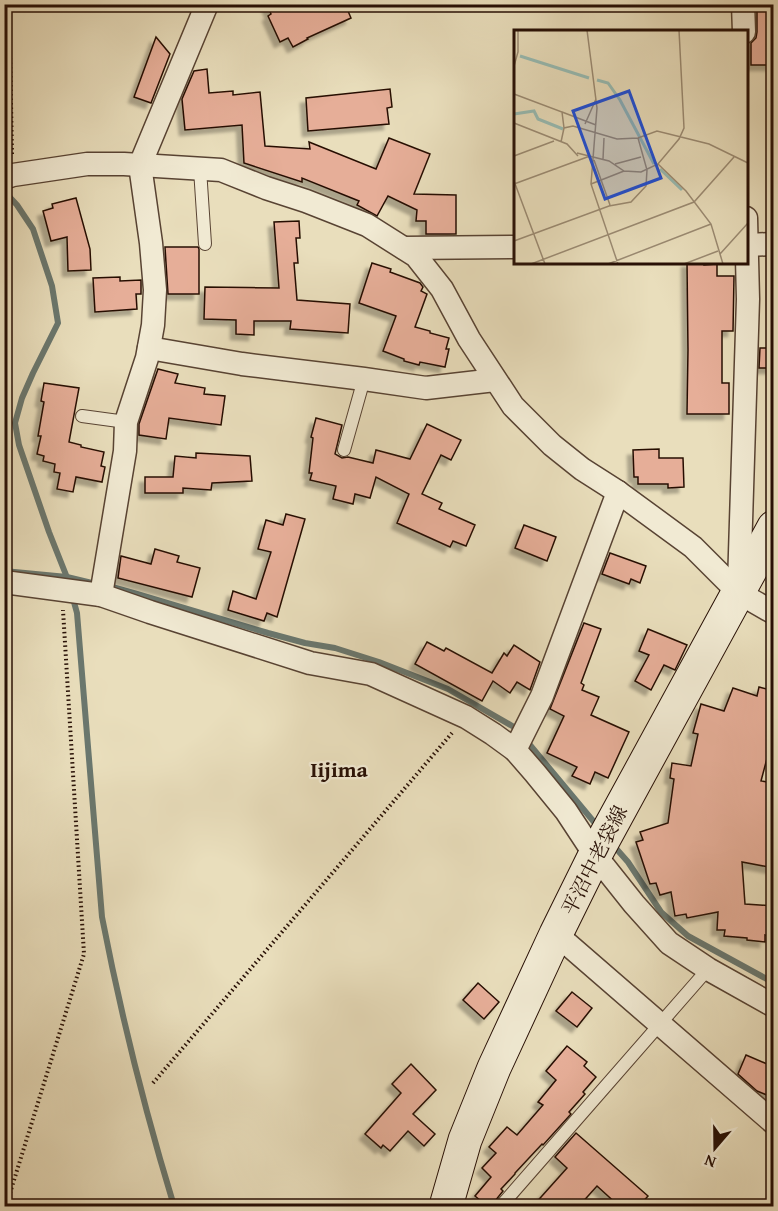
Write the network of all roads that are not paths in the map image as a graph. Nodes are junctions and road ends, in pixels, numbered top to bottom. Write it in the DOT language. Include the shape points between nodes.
graph roads {
  1 [pos="207,4"];
  2 [pos="743,4"];
  3 [pos="744,30"];
  4 [pos="140,165"];
  5 [pos="201,169"];
  6 [pos="9,177"];
  7 [pos="205,244"];
  8 [pos="774,244"];
  9 [pos="748,246"];
  10 [pos="514,247"];
  11 [pos="404,248"];
  12 [pos="747,264"];
  13 [pos="148,348"];
  14 [pos="364,379"];
  15 [pos="495,380"];
  16 [pos="82,416"];
  17 [pos="126,422"];
  18 [pos="344,450"];
  19 [pos="618,492"];
  20 [pos="774,527"];
  21 [pos="4,582"];
  22 [pos="774,592"];
  23 [pos="739,593"];
  24 [pos="101,595"];
  25 [pos="774,614"];
  26 [pos="515,750"];
  27 [pos="595,855"];
  28 [pos="556,934"];
  29 [pos="708,969"];
  30 [pos="774,1006"];
  31 [pos="660,1025"];
  32 [pos="774,1123"];
  33 [pos="446,1206"];
  34 [pos="501,1206"];
  1 -- 4 [label="street"];
  2 -- 3 [label="street"];
  4 -- 5 [label="street"];
  4 -- 6 [label="street" via="87,164"];
  4 -- 13 [label="street" via="155,290"];
  5 -- 7 [label="lane"];
  5 -- 11 [label="street" via="220,171 306,201 367,225"];
  8 -- 9 [label="street"];
  10 -- 11 [label="street"];
  11 -- 15 [label="street" via="416,256 442,289"];
  12 -- 23 [label="street"];
  13 -- 14 [label="street"];
  13 -- 17 [label="street"];
  14 -- 15 [label="street" via="426,388"];
  14 -- 18 [label="lane"];
  15 -- 19 [label="street" via="513,406 552,445"];
  16 -- 17 [label="lane"];
  17 -- 24 [label="street" via="125,451"];
  19 -- 23 [label="street" via="693,547"];
  19 -- 26 [label="street" via="542,696"];
  20 -- 23 [label="main road, 平沼中老袋線"];
  21 -- 24 [label="street"];
  22 -- 23 [label="street"];
  23 -- 25 [label="street"];
  23 -- 27 [label="main road, 平沼中老袋線"];
  24 -- 26 [label="street" via="310,663 371,674 465,717"];
  26 -- 27 [label="street" via="566,811"];
  27 -- 28 [label="main road, 平沼中老袋線"];
  27 -- 29 [label="street" via="669,943"];
  28 -- 31 [label="street"];
  28 -- 33 [label="main road, 平沼中老袋線" via="494,1068 465,1140"];
  29 -- 30 [label="street"];
  29 -- 31 [label="lane"];
  31 -- 32 [label="street"];
  31 -- 34 [label="lane"];
}
